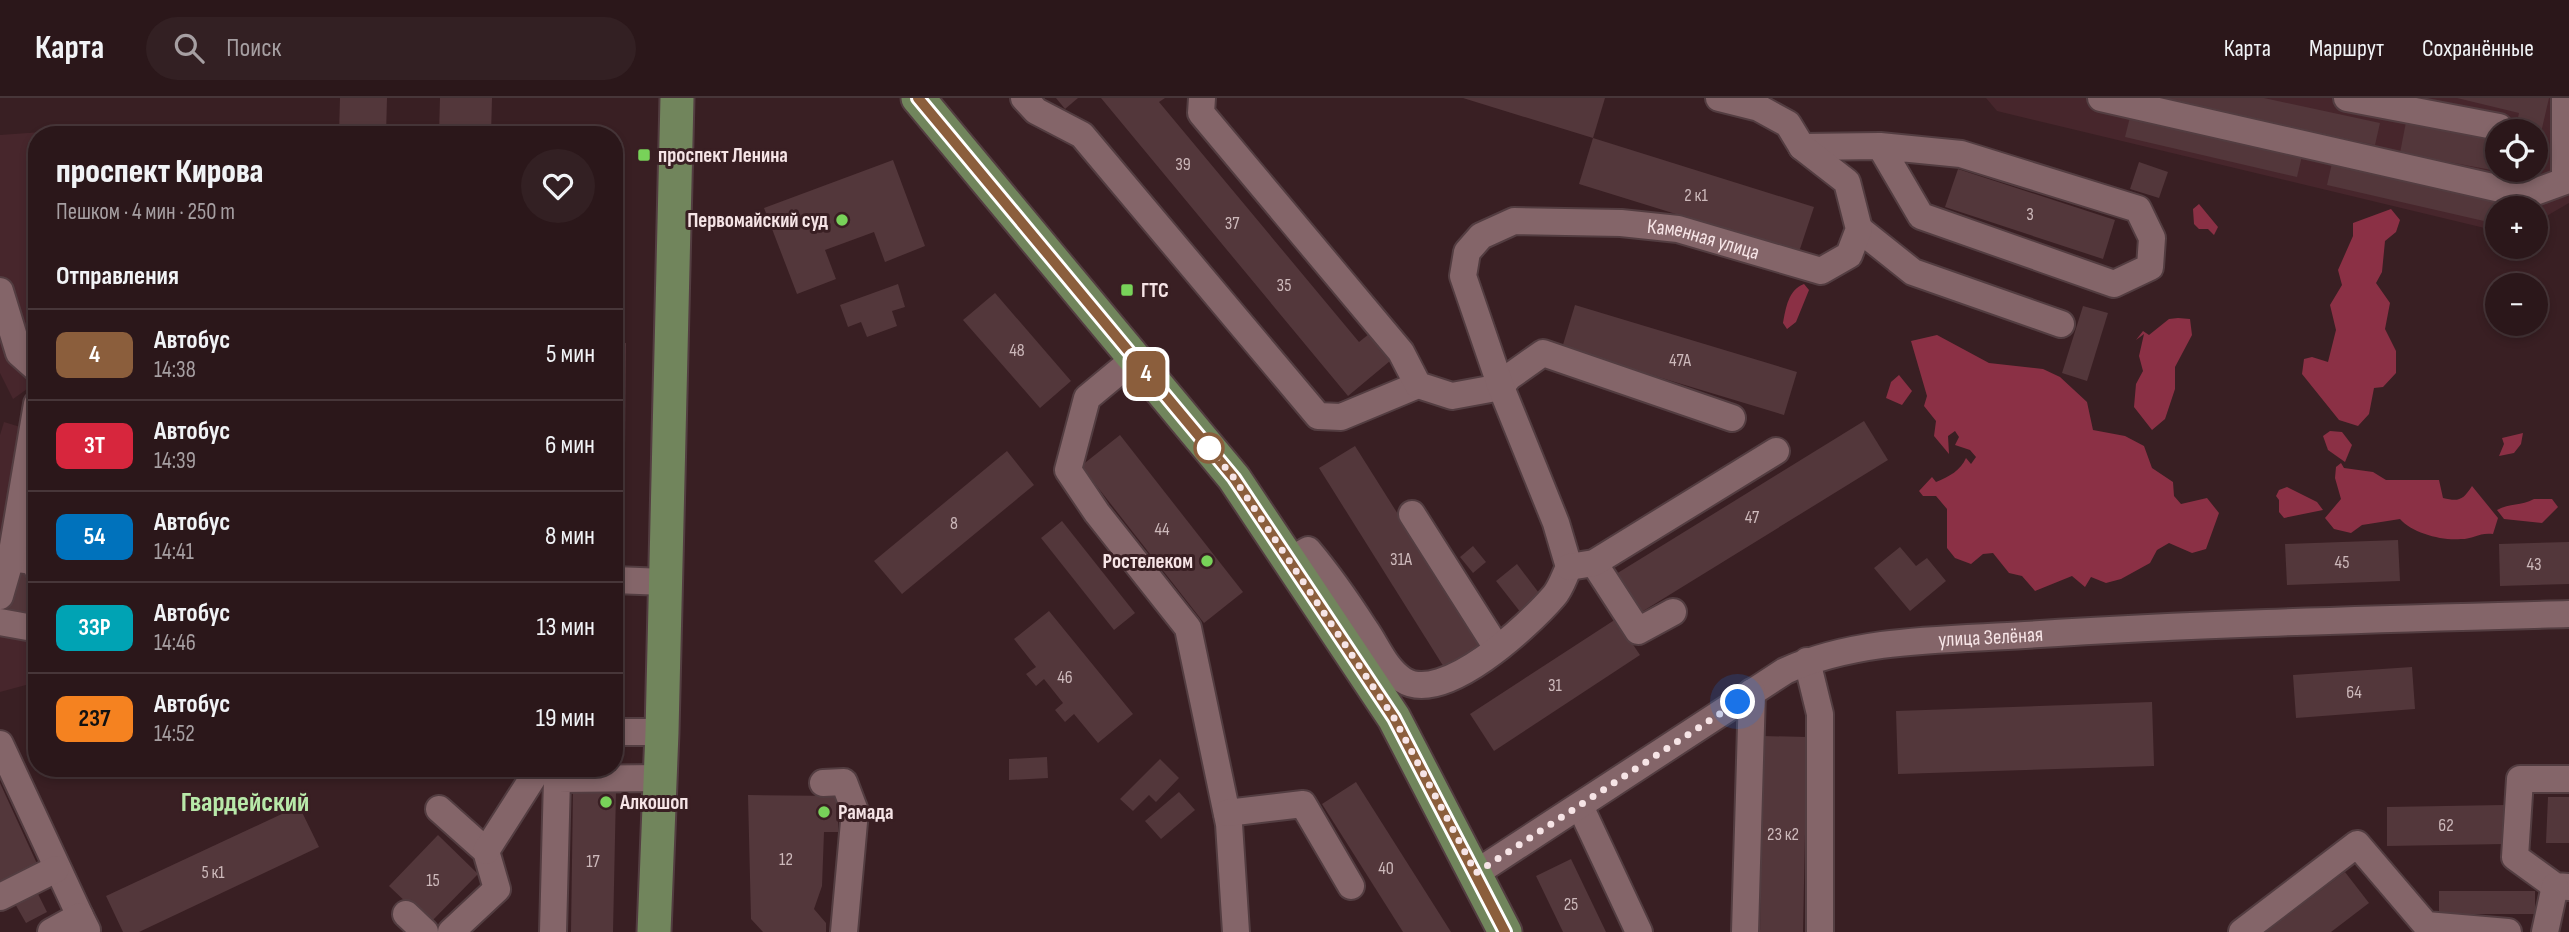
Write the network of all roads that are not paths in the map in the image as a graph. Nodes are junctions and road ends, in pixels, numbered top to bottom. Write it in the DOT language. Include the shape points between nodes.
graph roads {
  1 [pos="677,98"];
  2 [pos="918,98"];
  3 [pos="1024,98"];
  4 [pos="1202,98"];
  5 [pos="1719,98"];
  6 [pos="2101,98"];
  7 [pos="2347,98"];
  8 [pos="2565,98"];
  9 [pos="2485,124"];
  10 [pos="1802,146"];
  11 [pos="1880,146"];
  12 [pos="1860,229"];
  13 [pos="0,291"];
  14 [pos="2062,324"];
  15 [pos="1134,359"];
  16 [pos="28,361"];
  17 [pos="1418,386"];
  18 [pos="1501,387"];
  19 [pos="1732,418"];
  20 [pos="1776,451"];
  21 [pos="28,457"];
  22 [pos="1412,514"];
  23 [pos="11,558"];
  24 [pos="28,560"];
  25 [pos="1290,560"];
  26 [pos="1582,565"];
  27 [pos="623,580"];
  28 [pos="664,582"];
  29 [pos="0,596"];
  30 [pos="1673,612"];
  31 [pos="2569,614"];
  32 [pos="0,622"];
  33 [pos="28,627"];
  34 [pos="1497,648"];
  35 [pos="1807,661"];
  36 [pos="1752,692"];
  37 [pos="623,732"];
  38 [pos="663,732"];
  39 [pos="0,744"];
  40 [pos="533,777"];
  41 [pos="660,778"];
  42 [pos="2569,779"];
  43 [pos="822,783"];
  44 [pos="1580,806"];
  45 [pos="439,809"];
  46 [pos="1227,813"];
  47 [pos="486,851"];
  48 [pos="56,869"];
  49 [pos="1476,873"];
  50 [pos="1351,886"];
  51 [pos="2562,886"];
  52 [pos="0,897"];
  53 [pos="84,924"];
  54 [pos="51,932"];
  55 [pos="451,932"];
  56 [pos="553,932"];
  57 [pos="654,932"];
  58 [pos="844,932"];
  59 [pos="1236,932"];
  60 [pos="1505,932"];
  61 [pos="1639,932"];
  62 [pos="1745,932"];
  63 [pos="1820,932"];
  64 [pos="2242,932"];
  65 [pos="2508,932"];
  66 [pos="2545,932"];
  1 -- 28 [label="main road"];
  2 -- 15 [label="main road"];
  3 -- 17 [label="street" via="1035,111 1082,135 1318,416 1341,416"];
  4 -- 17 [label="street" via="1201,113 1401,352"];
  5 -- 10 [label="street" via="1759,108 1788,124"];
  6 -- 8 [label="street" via="2527,195 2565,181"];
  7 -- 9 [label="street"];
  10 -- 11 [label="street"];
  10 -- 12 [label="street" via="1847,181"];
  11 -- 11 [label="street" via="1961,154 2138,208 2152,238 2150,267 2114,284 1921,216"];
  12 -- 14 [label="street" via="1913,272"];
  12 -- 18 [label="street, Каменная улица" via="1849,255 1821,271 1678,229 1514,221 1481,236 1467,252 1463,276"];
  13 -- 16 [label="street" via="19,353"];
  15 -- 25 [label="main road" via="1234,478"];
  15 -- 46 [label="street" via="1087,398 1068,470 1188,628"];
  17 -- 18 [label="street" via="1452,396"];
  18 -- 19 [label="street" via="1542,353"];
  18 -- 26 [label="street, Каменная улица" via="1556,523"];
  20 -- 26 [label="street"];
  21 -- 23 [label="street"];
  22 -- 34 [label="street"];
  23 -- 24 [label="street"];
  23 -- 29 [label="street"];
  25 -- 34 [label="street" via="1308,550 1386,664 1405,681 1424,687 1451,679"];
  25 -- 49 [label="main road" via="1394,718"];
  26 -- 30 [label="street, Каменная улица" via="1638,631"];
  26 -- 34 [label="street"];
  27 -- 28 [label="street"];
  28 -- 38 [label="main road"];
  31 -- 35 [label="street, улица Зелёная" via="2058,633 1894,644"];
  32 -- 33 [label="street"];
  35 -- 36 [label="street, улица Зелёная"];
  35 -- 63 [label="street" via="1820,714"];
  36 -- 44 [label="street, улица Зелёная"];
  36 -- 62 [label="street"];
  37 -- 38 [label="street"];
  38 -- 41 [label="main road"];
  39 -- 48 [label="street"];
  40 -- 47 [label="street"];
  41 -- 56 [label="street" via="557,779"];
  41 -- 57 [label="main road"];
  42 -- 51 [label="street" via="2520,779 2515,858"];
  43 -- 58 [label="street" via="844,782 856,811"];
  44 -- 49 [label="street, улица Зелёная"];
  44 -- 61 [label="street"];
  45 -- 47 [label="street"];
  46 -- 50 [label="street" via="1303,804"];
  46 -- 59 [label="street"];
  47 -- 55 [label="street" via="497,889"];
  48 -- 52 [label="street"];
  48 -- 53 [label="street"];
  49 -- 60 [label="main road"];
  51 -- 66 [label="street"];
  53 -- 54 [label="street"];
  64 -- 65 [label="street" via="2357,844 2426,925"];
}
